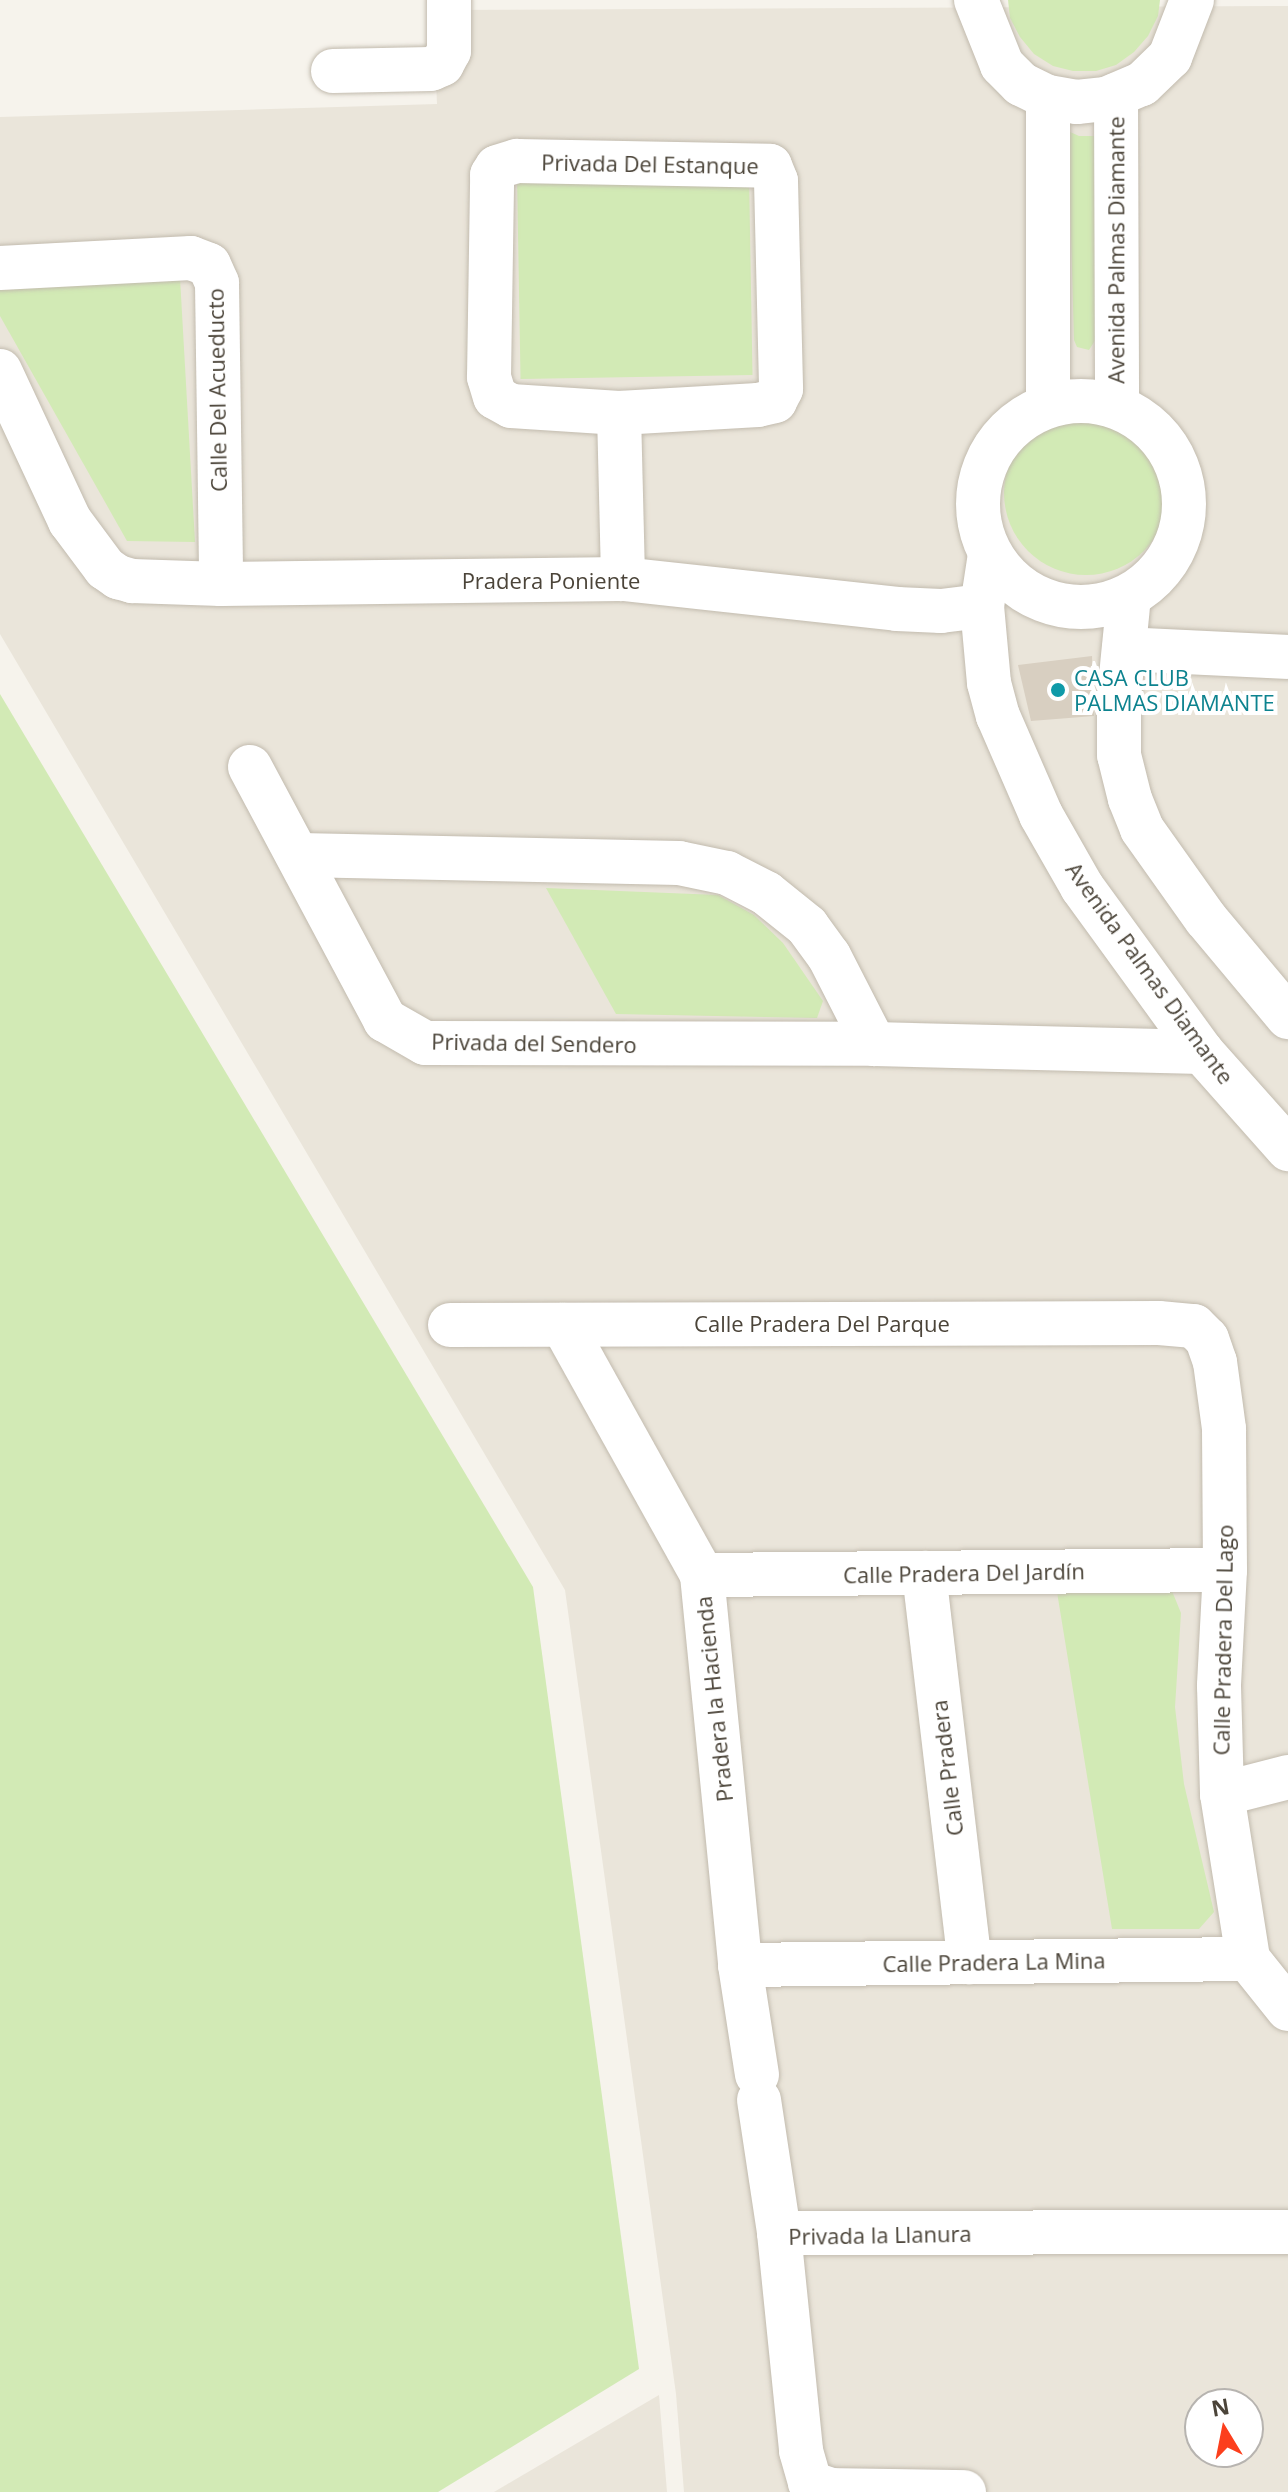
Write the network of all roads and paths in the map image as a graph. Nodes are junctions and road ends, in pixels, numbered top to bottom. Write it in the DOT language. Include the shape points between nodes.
graph roads {
  1 [pos="449,0"];
  2 [pos="976,0"];
  3 [pos="1192,0"];
  4 [pos="333,71"];
  5 [pos="1116,95"];
  6 [pos="1048,97"];
  7 [pos="0,268"];
  8 [pos="0,371"];
  9 [pos="1048,405"];
  10 [pos="1117,405"];
  11 [pos="619,413"];
  12 [pos="990,554"];
  13 [pos="623,579"];
  14 [pos="221,584"];
  15 [pos="1129,596"];
  16 [pos="982,606"];
  17 [pos="1124,649"];
  18 [pos="1288,657"];
  19 [pos="250,767"];
  20 [pos="300,855"];
  21 [pos="1288,1017"];
  22 [pos="874,1044"];
  23 [pos="1202,1052"];
  24 [pos="1288,1149"];
  25 [pos="450,1325"];
  26 [pos="563,1325"];
  27 [pos="1194,1326"];
  28 [pos="1225,1570"];
  29 [pos="924,1573"];
  30 [pos="702,1575"];
  31 [pos="1288,1777"];
  32 [pos="1222,1794"];
  33 [pos="1248,1959"];
  34 [pos="970,1962"];
  35 [pos="740,1965"];
  36 [pos="1288,2009"];
  37 [pos="1288,2232"];
  38 [pos="779,2233"];
  39 [pos="964,2492"];
  1 -- 4 [label="street" via="449,51 442,64 431,69"];
  2 -- 6 [label="street, Avenida Palmas Diamante" via="1002,65 1021,84"];
  3 -- 5 [label="street, Avenida Palmas Diamante" via="1170,57 1142,84"];
  5 -- 6 [label="street, Avenida Palmas Diamante" via="1077,102"];
  5 -- 10 [label="street, Avenida Palmas Diamante"];
  6 -- 9 [label="street"];
  7 -- 14 [label="street, Calle Del Acueducto" via="191,258 209,265 217,283"];
  8 -- 14 [label="street, Pradera Poniente" via="70,521 105,568 118,577 154,584"];
  9 -- 10 [label="street"];
  9 -- 12 [label="street" via="1016,424 983,471 977,499"];
  10 -- 15 [label="street" via="1155,431 1170,451 1185,496 1184,520 1165,564"];
  11 -- 11 [label="street, Privada Del Estanque" via="511,406 495,397 489,377 492,184 497,167 517,161 770,166 776,181 778,396 765,405"];
  11 -- 13 [label="street"];
  12 -- 15 [label="street" via="1010,579 1052,603 1078,607"];
  12 -- 16 [label="street, Avenida Palmas Diamante"];
  13 -- 14 [label="street, Pradera Poniente"];
  13 -- 16 [label="street, Pradera Poniente" via="897,609"];
  15 -- 17 [label="street"];
  16 -- 23 [label="street, Avenida Palmas Diamante" via="989,683 998,716 1041,815 1082,887"];
  17 -- 18 [label="street"];
  17 -- 21 [label="street" via="1119,755 1142,829 1206,919"];
  19 -- 20 [label="street, Privada del Sendero"];
  20 -- 22 [label="street" via="679,863 727,873 766,893 807,926 829,956"];
  20 -- 22 [label="street, Privada del Sendero" via="385,1020 425,1043"];
  22 -- 23 [label="street, Privada del Sendero"];
  23 -- 24 [label="street, Avenida Palmas Diamante"];
  25 -- 26 [label="street, Calle Pradera Del Parque"];
  26 -- 27 [label="street, Calle Pradera Del Parque"];
  26 -- 30 [label="street, Pradera la Hacienda"];
  27 -- 28 [label="street, Calle Pradera Del Lago" via="1207,1339 1215,1362 1224,1429"];
  28 -- 29 [label="street, Calle Pradera Del Jardín"];
  28 -- 32 [label="street, Calle Pradera Del Lago" via="1219,1686"];
  29 -- 30 [label="street, Calle Pradera Del Jardín"];
  29 -- 34 [label="street, Calle Pradera"];
  30 -- 35 [label="street, Pradera la Hacienda"];
  31 -- 32 [label="street"];
  32 -- 33 [label="street, Calle Pradera Del Lago"];
  33 -- 34 [label="street, Calle Pradera La Mina"];
  33 -- 36 [label="street"];
  34 -- 35 [label="street, Calle Pradera La Mina"];
  35 -- 38 [label="street, Pradera la Hacienda"];
  37 -- 38 [label="street, Privada la Llanura"];
  38 -- 39 [label="street, Privada la Llanura" via="801,2451 810,2483 832,2490"];
}
